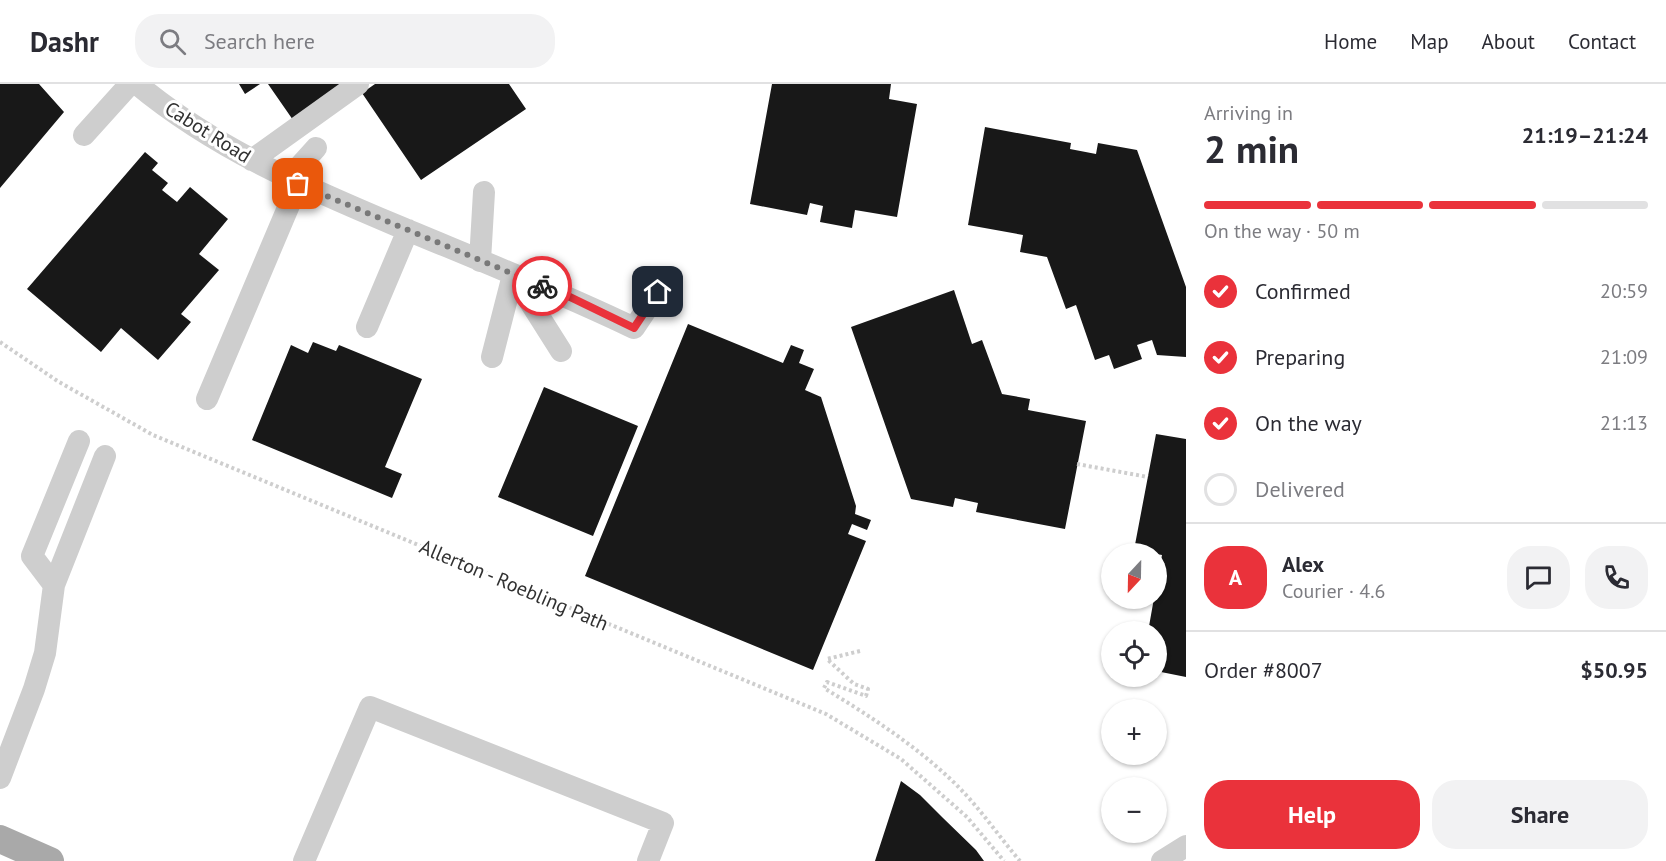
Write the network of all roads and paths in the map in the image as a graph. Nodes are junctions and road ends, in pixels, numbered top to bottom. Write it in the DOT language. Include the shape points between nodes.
graph roads {
  1 [pos="358,84"];
  2 [pos="146,87"];
  3 [pos="84,135"];
  4 [pos="316,148"];
  5 [pos="252,160"];
  6 [pos="293,181"];
  7 [pos="484,192"];
  8 [pos="408,230"];
  9 [pos="480,261"];
  10 [pos="513,275"];
  11 [pos="658,292"];
  12 [pos="367,327"];
  13 [pos="0,342"];
  14 [pos="561,351"];
  15 [pos="492,357"];
  16 [pos="207,399"];
  17 [pos="78,441"];
  18 [pos="105,456"];
  19 [pos="1077,464"];
  20 [pos="1148,477"];
  21 [pos="54,585"];
  22 [pos="860,651"];
  23 [pos="0,778"];
  24 [pos="0,839"];
  25 [pos="1186,846"];
  26 [pos="50,861"];
  27 [pos="304,861"];
  28 [pos="648,861"];
  29 [pos="1004,861"];
  30 [pos="1020,861"];
  31 [pos="1162,861"];
  1 -- 5 [label="street"];
  2 -- 3 [label="street"];
  2 -- 5 [label="street, Cabot Road" via="190,124"];
  4 -- 6 [label="street"];
  5 -- 6 [label="street, Cabot Road"];
  6 -- 8 [label="street, Cabot Road"];
  6 -- 16 [label="street"];
  7 -- 9 [label="street"];
  8 -- 9 [label="street, Cabot Road"];
  8 -- 12 [label="street"];
  9 -- 10 [label="street, Cabot Road"];
  10 -- 11 [label="street, Cabot Road" via="634,328"];
  10 -- 14 [label="street"];
  10 -- 15 [label="street"];
  13 -- 29 [label="path, Allerton - Roebling Path" via="59,382 153,435 826,714 901,759 967,817"];
  17 -- 21 [label="street" via="32,556"];
  18 -- 21 [label="street"];
  19 -- 20 [label="path"];
  21 -- 23 [label="street" via="45,653"];
  22 -- 30 [label="path" via="827,659 854,684 868,689 866,696 827,682 824,688 922,754 966,795"];
  24 -- 26 [label="main road"];
  25 -- 31 [label="street"];
  27 -- 28 [label="street" via="370,707 663,823"];
}
